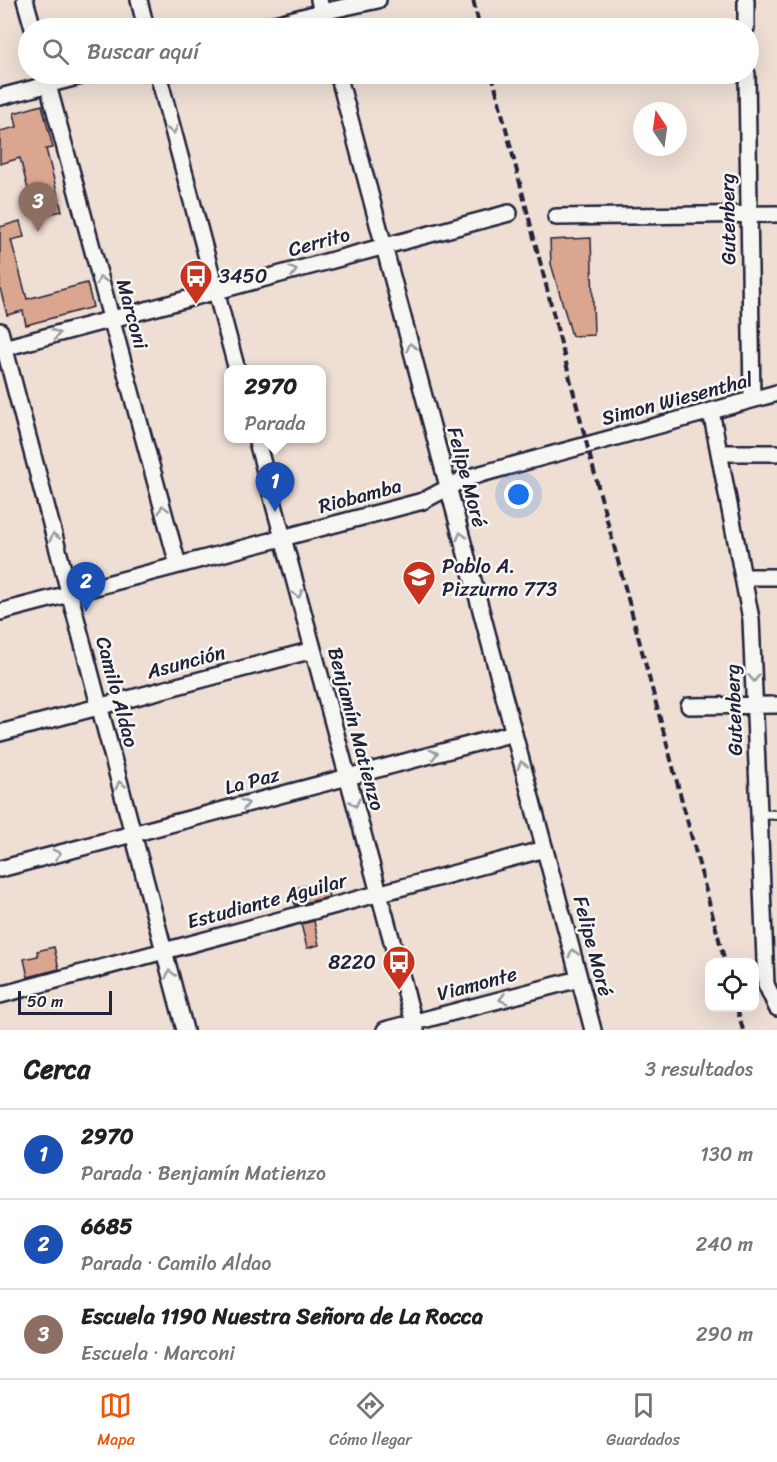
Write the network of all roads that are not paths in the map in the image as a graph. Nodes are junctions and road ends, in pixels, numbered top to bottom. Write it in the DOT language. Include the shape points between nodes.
graph roads {
  1 [pos="25,0"];
  2 [pos="139,0"];
  3 [pos="378,0"];
  4 [pos="746,0"];
  5 [pos="320,6"];
  6 [pos="30,18"];
  7 [pos="144,18"];
  8 [pos="287,18"];
  9 [pos="747,18"];
  10 [pos="33,84"];
  11 [pos="47,84"];
  12 [pos="161,84"];
  13 [pos="341,84"];
  14 [pos="747,84"];
  15 [pos="0,97"];
  16 [pos="509,213"];
  17 [pos="749,214"];
  18 [pos="777,214"];
  19 [pos="556,217"];
  20 [pos="384,246"];
  21 [pos="216,291"];
  22 [pos="112,319"];
  23 [pos="0,331"];
  24 [pos="2,349"];
  25 [pos="236,365"];
  26 [pos="777,393"];
  27 [pos="752,400"];
  28 [pos="711,411"];
  29 [pos="257,443"];
  30 [pos="587,445"];
  31 [pos="719,453"];
  32 [pos="777,453"];
  33 [pos="448,486"];
  34 [pos="283,538"];
  35 [pos="178,565"];
  36 [pos="743,577"];
  37 [pos="777,577"];
  38 [pos="69,594"];
  39 [pos="0,612"];
  40 [pos="313,650"];
  41 [pos="755,705"];
  42 [pos="777,705"];
  43 [pos="99,706"];
  44 [pos="689,706"];
  45 [pos="0,733"];
  46 [pos="514,733"];
  47 [pos="348,777"];
  48 [pos="759,814"];
  49 [pos="777,815"];
  50 [pos="133,834"];
  51 [pos="545,849"];
  52 [pos="0,869"];
  53 [pos="379,893"];
  54 [pos="164,951"];
  55 [pos="771,953"];
  56 [pos="579,979"];
  57 [pos="0,994"];
  58 [pos="777,1008"];
  59 [pos="415,1026"];
  60 [pos="185,1030"];
  61 [pos="385,1030"];
  62 [pos="593,1030"];
  1 -- 6 [label="street"];
  2 -- 7 [label="street"];
  3 -- 5 [label="street"];
  4 -- 9 [label="street"];
  5 -- 8 [label="street"];
  10 -- 15 [label="street"];
  22 -- 11 [label="street, Marconi, one-way"];
  12 -- 21 [label="street, one-way"];
  13 -- 20 [label="street, Felipe Moré"];
  14 -- 17 [label="street, Gutenberg"];
  16 -- 20 [label="street, Cerrito"];
  17 -- 18 [label="street"];
  17 -- 19 [label="street"];
  17 -- 27 [label="street, Gutenberg"];
  21 -- 20 [label="street, Cerrito, one-way"];
  33 -- 20 [label="street, Felipe Moré, one-way"];
  21 -- 22 [label="street, Cerrito"];
  21 -- 25 [label="street"];
  24 -- 22 [label="street, Cerrito, one-way"];
  35 -- 22 [label="street, Marconi, one-way"];
  23 -- 24 [label="street, Camilo Aldao"];
  38 -- 24 [label="street, Camilo Aldao, one-way"];
  26 -- 27 [label="street, Simon Wiesenthal"];
  27 -- 28 [label="street, Simon Wiesenthal"];
  28 -- 30 [label="street, Simon Wiesenthal"];
  28 -- 31 [label="street, Gutenberg"];
  29 -- 34 [label="street, Benjamín Matienzo"];
  30 -- 33 [label="street, Riobamba" via="466,477"];
  31 -- 32 [label="street"];
  31 -- 36 [label="street, Gutenberg"];
  33 -- 34 [label="street, Riobamba" via="423,501"];
  46 -- 33 [label="street, Felipe Moré, one-way"];
  34 -- 35 [label="street, Riobamba"];
  34 -- 40 [label="street, Benjamín Matienzo, one-way"];
  35 -- 38 [label="street, Riobamba"];
  36 -- 37 [label="street"];
  36 -- 41 [label="street, Gutenberg, one-way" via="751,619"];
  38 -- 39 [label="street, Riobamba"];
  38 -- 43 [label="street, Camilo Aldao"];
  40 -- 43 [label="street, Asunción"];
  40 -- 47 [label="street, Benjamín Matienzo"];
  41 -- 42 [label="street"];
  41 -- 44 [label="street"];
  41 -- 48 [label="street, Gutenberg"];
  43 -- 45 [label="street, Asunción"];
  50 -- 43 [label="street, Camilo Aldao, one-way"];
  47 -- 46 [label="street, La Paz, one-way"];
  51 -- 46 [label="street, Felipe Moré, one-way"];
  50 -- 47 [label="street, La Paz, one-way"];
  47 -- 53 [label="street, Benjamín Matienzo, one-way"];
  48 -- 49 [label="lane"];
  48 -- 55 [label="street, Gutenberg"];
  52 -- 50 [label="street, La Paz, one-way"];
  50 -- 54 [label="street, Camilo Aldao"];
  51 -- 53 [label="street, Estudiante Aguilar"];
  56 -- 51 [label="street, Felipe Moré, one-way"];
  53 -- 54 [label="street, Estudiante Aguilar"];
  53 -- 59 [label="street, Benjamín Matienzo"];
  54 -- 57 [label="street, Estudiante Aguilar"];
  60 -- 54 [label="street, Camilo Aldao, one-way"];
  55 -- 58 [label="street, Gutenberg" via="766,984"];
  56 -- 59 [label="street, Viamonte, one-way"];
  56 -- 62 [label="street, Felipe Moré"];
  59 -- 61 [label="street, Viamonte"];
}
